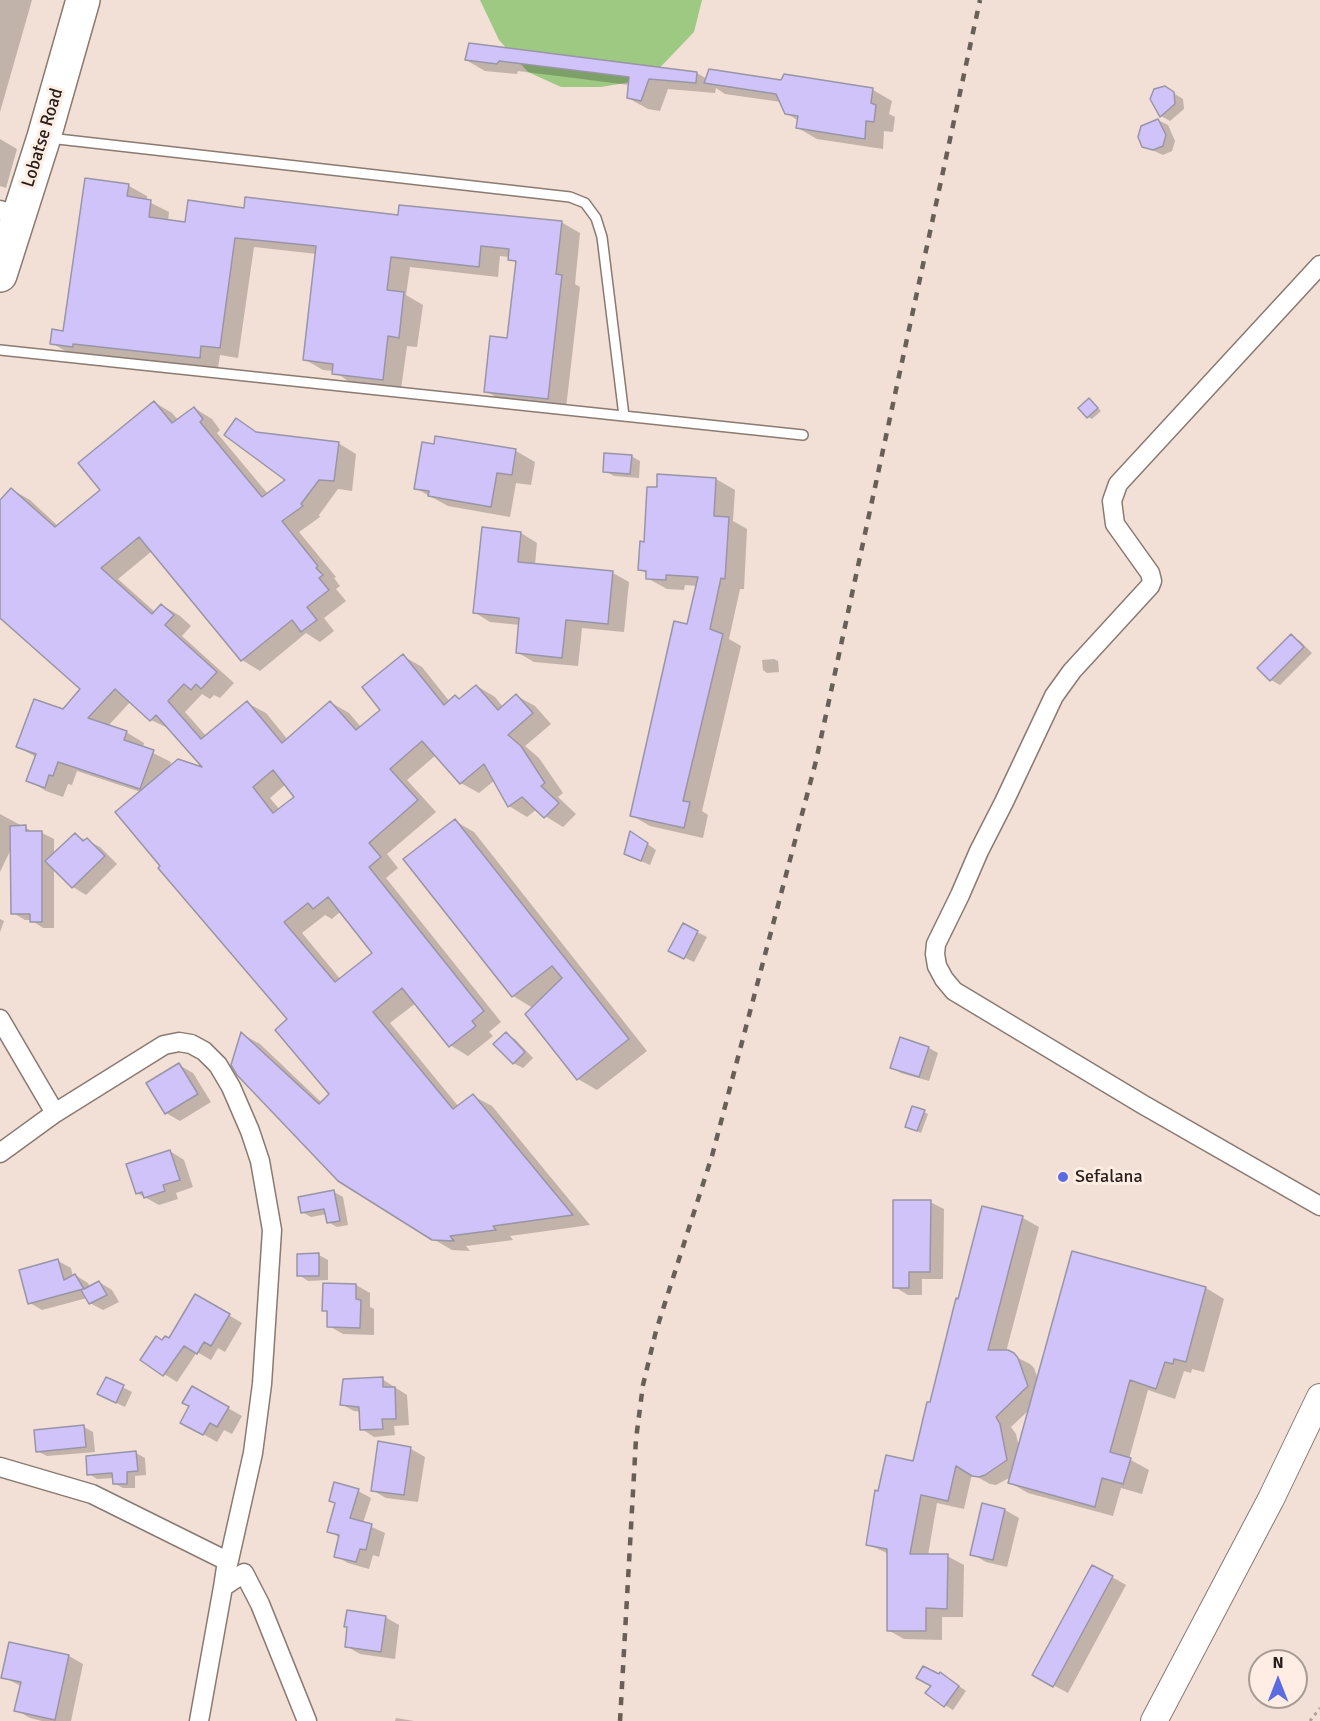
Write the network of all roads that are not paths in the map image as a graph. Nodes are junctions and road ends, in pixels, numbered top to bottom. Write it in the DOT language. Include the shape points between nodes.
graph roads {
  1 [pos="83,0"];
  2 [pos="44,137"];
  3 [pos="10,213"];
  4 [pos="1320,265"];
  5 [pos="0,275"];
  6 [pos="0,350"];
  7 [pos="624,416"];
  8 [pos="803,435"];
  9 [pos="0,1019"];
  10 [pos="55,1113"];
  11 [pos="0,1154"];
  12 [pos="1320,1206"];
  13 [pos="1320,1397"];
  14 [pos="0,1467"];
  15 [pos="223,1587"];
  16 [pos="199,1721"];
  17 [pos="307,1721"];
  18 [pos="1154,1721"];
  1 -- 2 [label="highway, Lobatse Road"];
  2 -- 3 [label="highway, Lobatse Road"];
  2 -- 7 [label="lane" via="570,197 585,203 596,218 602,237"];
  3 -- 5 [label="highway, Lobatse Road"];
  4 -- 12 [label="street" via="1118,484 1112,501 1115,524 1152,581 1054,696 936,944 935,954 937,966 954,991"];
  6 -- 7 [label="lane"];
  7 -- 8 [label="lane"];
  9 -- 10 [label="street"];
  10 -- 11 [label="street"];
  10 -- 15 [label="street" via="164,1045 179,1042 191,1044 218,1065 250,1131 270,1212 271,1253 256,1434"];
  13 -- 18 [label="main road"];
  14 -- 15 [label="street" via="92,1494 227,1561"];
  15 -- 16 [label="street"];
  15 -- 17 [label="street" via="244,1573 249,1580"];
}
